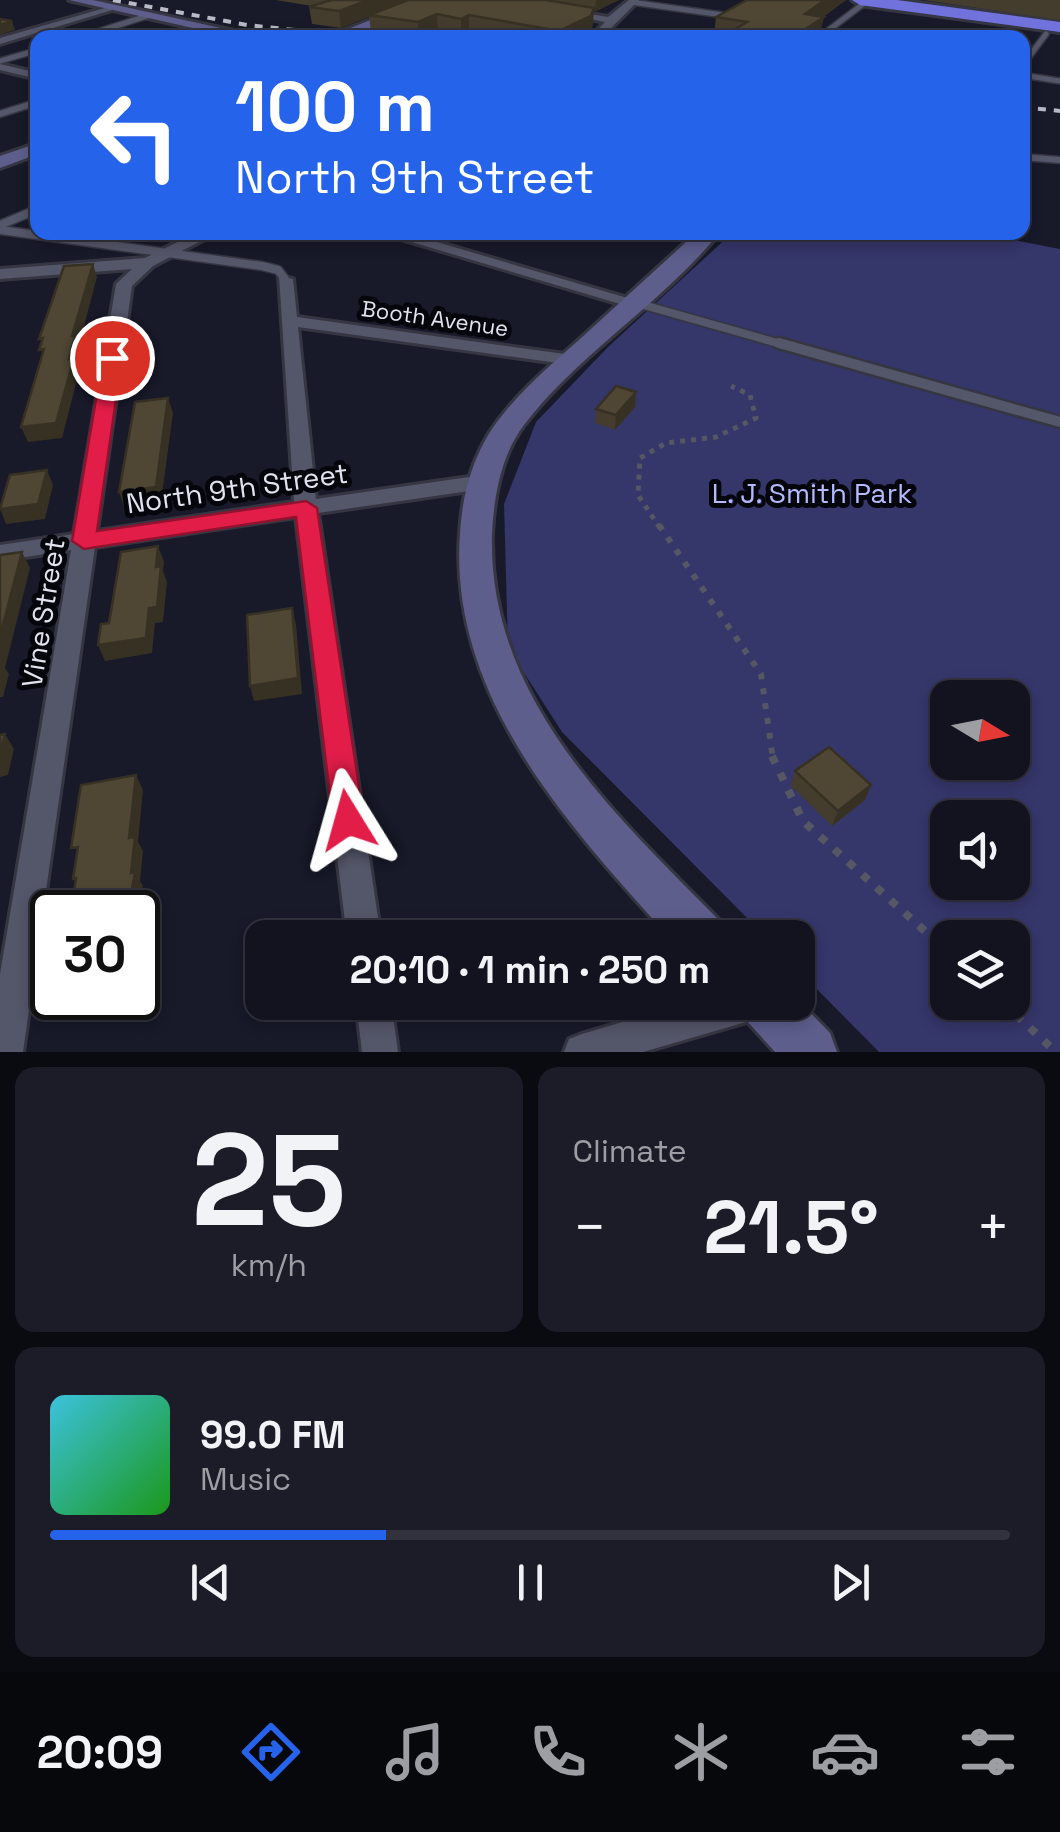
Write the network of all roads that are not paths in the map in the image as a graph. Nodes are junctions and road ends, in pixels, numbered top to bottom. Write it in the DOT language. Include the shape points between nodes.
graph roads {
  1 [pos="75,0"];
  2 [pos="432,0"];
  3 [pos="863,0"];
  4 [pos="633,1"];
  5 [pos="115,8"];
  6 [pos="743,8"];
  7 [pos="556,12"];
  8 [pos="150,15"];
  9 [pos="730,16"];
  10 [pos="608,20"];
  11 [pos="714,26"];
  12 [pos="1051,29"];
  13 [pos="36,30"];
  14 [pos="102,30"];
  15 [pos="211,30"];
  16 [pos="353,30"];
  17 [pos="602,30"];
  18 [pos="829,30"];
  19 [pos="30,32"];
  20 [pos="0,40"];
  21 [pos="30,53"];
  22 [pos="1030,56"];
  23 [pos="0,64"];
  24 [pos="30,73"];
  25 [pos="1030,76"];
  26 [pos="1060,81"];
  27 [pos="30,105"];
  28 [pos="0,114"];
  29 [pos="30,151"];
  30 [pos="1030,158"];
  31 [pos="1060,160"];
  32 [pos="0,162"];
  33 [pos="30,213"];
  34 [pos="0,228"];
  35 [pos="30,233"];
  36 [pos="66,240"];
  37 [pos="195,240"];
  38 [pos="412,240"];
  39 [pos="701,240"];
  40 [pos="160,257"];
  41 [pos="0,274"];
  42 [pos="285,279"];
  43 [pos="633,302"];
  44 [pos="292,321"];
  45 [pos="572,360"];
  46 [pos="1060,422"];
  47 [pos="483,482"];
  48 [pos="306,508"];
  49 [pos="84,541"];
  50 [pos="0,553"];
  51 [pos="362,920"];
  52 [pos="686,920"];
  53 [pos="376,1020"];
  54 [pos="691,1020"];
  55 [pos="781,1020"];
  56 [pos="5,1052"];
  57 [pos="380,1052"];
  58 [pos="582,1052"];
  59 [pos="811,1052"];
  1 -- 5 [label="street"];
  2 -- 16 [label="street"];
  3 -- 12 [label="highway"];
  3 -- 18 [label="lane"];
  4 -- 9 [label="lane"];
  4 -- 10 [label="street"];
  5 -- 8 [label="street"];
  5 -- 13 [label="street"];
  6 -- 9 [label="lane"];
  7 -- 10 [label="street"];
  8 -- 14 [label="lane"];
  8 -- 15 [label="street"];
  9 -- 11 [label="lane"];
  10 -- 17 [label="street"];
  12 -- 22 [label="lane"];
  19 -- 20 [label="street"];
  21 -- 23 [label="lane"];
  23 -- 24 [label="street"];
  25 -- 26 [label="lane"];
  27 -- 28 [label="lane"];
  29 -- 32 [label="street"];
  30 -- 31 [label="lane"];
  33 -- 34 [label="lane"];
  34 -- 35 [label="lane"];
  36 -- 40 [label="lane"];
  37 -- 40 [label="street"];
  38 -- 43 [label="street"];
  39 -- 43 [label="street"];
  40 -- 41 [label="street"];
  40 -- 42 [label="lane" via="262,266"];
  40 -- 49 [label="street, Vine Street" via="124,284"];
  42 -- 44 [label="street"];
  43 -- 45 [label="street"];
  43 -- 46 [label="lane"];
  44 -- 45 [label="street, Booth Avenue"];
  44 -- 48 [label="street"];
  45 -- 47 [label="street" via="502,435"];
  47 -- 48 [label="street, North 9th Street"];
  47 -- 52 [label="street" via="474,586 492,652 529,733 586,813"];
  48 -- 49 [label="street, North 9th Street"];
  48 -- 51 [label="street"];
  49 -- 50 [label="street, North 9th Street"];
  49 -- 56 [label="street, Vine Street"];
  53 -- 57 [label="street"];
  54 -- 58 [label="street"];
  55 -- 59 [label="street"];
}
